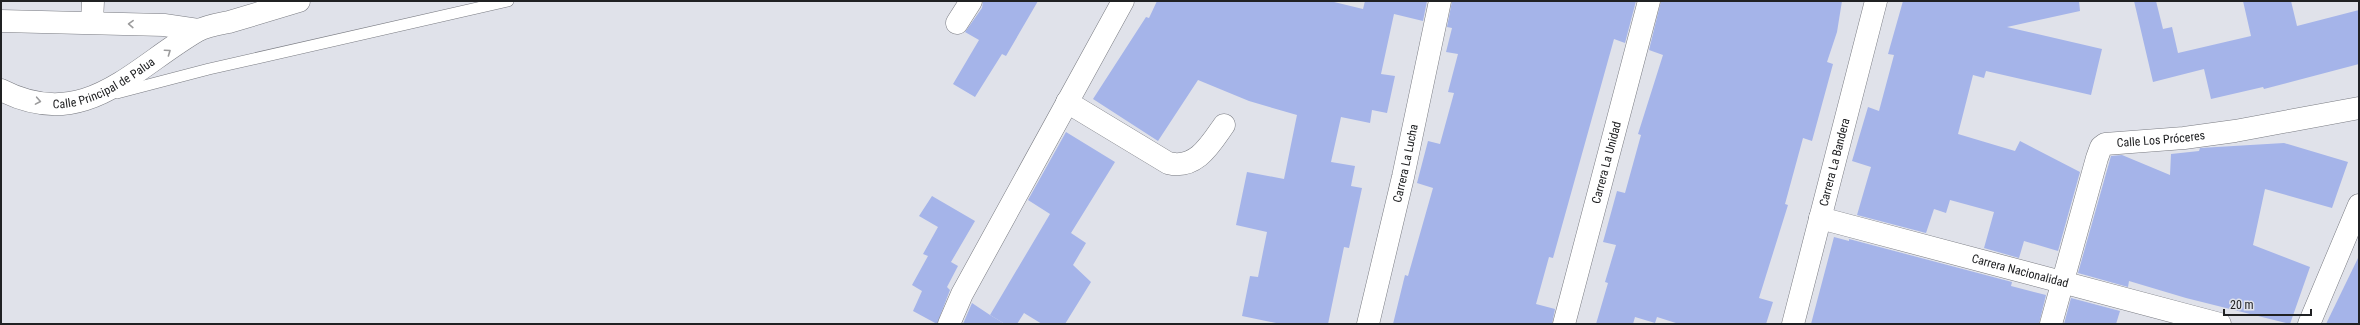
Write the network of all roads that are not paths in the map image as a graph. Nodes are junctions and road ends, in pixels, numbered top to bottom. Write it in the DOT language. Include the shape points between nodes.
graph roads {
  1 [pos="93,1"];
  2 [pos="299,1"];
  3 [pos="508,1"];
  4 [pos="971,1"];
  5 [pos="1123,1"];
  6 [pos="1440,1"];
  7 [pos="1649,1"];
  8 [pos="1876,1"];
  9 [pos="1,21"];
  10 [pos="92,22"];
  11 [pos="957,23"];
  12 [pos="198,30"];
  13 [pos="1,90"];
  14 [pos="1066,102"];
  15 [pos="74,104"];
  16 [pos="2359,108"];
  17 [pos="1224,125"];
  18 [pos="2359,205"];
  19 [pos="1820,218"];
  20 [pos="2061,281"];
  21 [pos="949,324"];
  22 [pos="1368,324"];
  23 [pos="1564,324"];
  24 [pos="1793,324"];
  25 [pos="2051,324"];
  26 [pos="2220,324"];
  27 [pos="2309,324"];
  1 -- 10 [label="street"];
  2 -- 12 [label="street, Calle Principal de Palua"];
  3 -- 15 [label="lane" via="209,69"];
  4 -- 11 [label="street"];
  5 -- 14 [label="street"];
  6 -- 22 [label="street, Carrera La Lucha" via="1403,177"];
  7 -- 23 [label="street, Carrera La Unidad"];
  8 -- 19 [label="street, Carrera La Bandera"];
  9 -- 10 [label="street, Calle Principal de Palua"];
  12 -- 10 [label="street, Calle Principal de Palua, one-way" via="164,25"];
  15 -- 12 [label="street, Calle Principal de Palua, one-way" via="93,98 132,77"];
  13 -- 15 [label="street, Calle Principal de Palua, one-way" via="38,102"];
  14 -- 17 [label="street" via="1168,163 1178,166 1204,154"];
  14 -- 21 [label="street" via="962,294"];
  16 -- 20 [label="street, Calle Los Próceres" via="2235,131 2105,144 2097,158"];
  18 -- 27 [label="street"];
  19 -- 20 [label="street, Carrera Nacionalidad"];
  19 -- 24 [label="street, Carrera La Bandera"];
  20 -- 25 [label="street"];
  20 -- 26 [label="street, Carrera Nacionalidad"];
}
